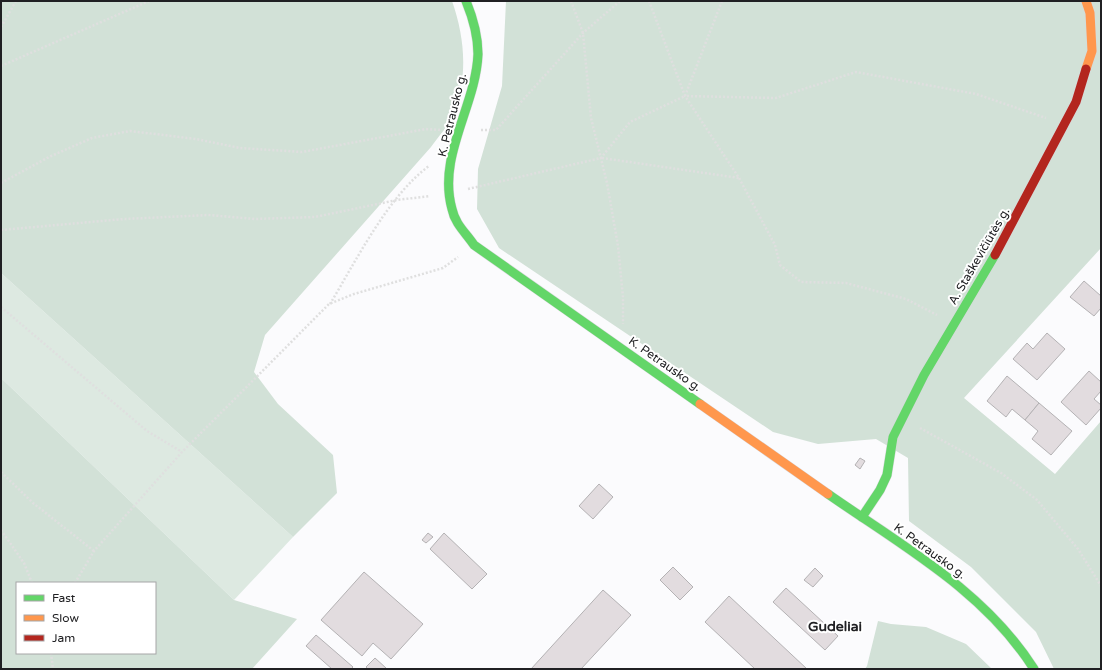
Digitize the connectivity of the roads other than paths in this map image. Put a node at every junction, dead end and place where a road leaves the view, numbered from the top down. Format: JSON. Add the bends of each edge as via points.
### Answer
{"nodes":[{"id":1,"x":466,"y":1,"type":"edge"},
{"id":2,"x":1086,"y":1,"type":"edge"},
{"id":3,"x":862,"y":517,"type":"junction"},
{"id":4,"x":1034,"y":669,"type":"edge"}],
"edges":[{"from":1,"to":3,"type":"street","name":"K. Petrausko g.","via":[[475,27],[477,57],[449,177],[452,210],[460,228],[474,244]]},
{"from":2,"to":3,"type":"street","name":"A. Staškevičiūtės g.","via":[[1090,13],[1092,51],[1076,102],[987,271],[924,375],[893,438],[887,475]]},
{"from":3,"to":4,"type":"street","name":"K. Petrausko g.","via":[[957,584],[1015,641]]}]}
